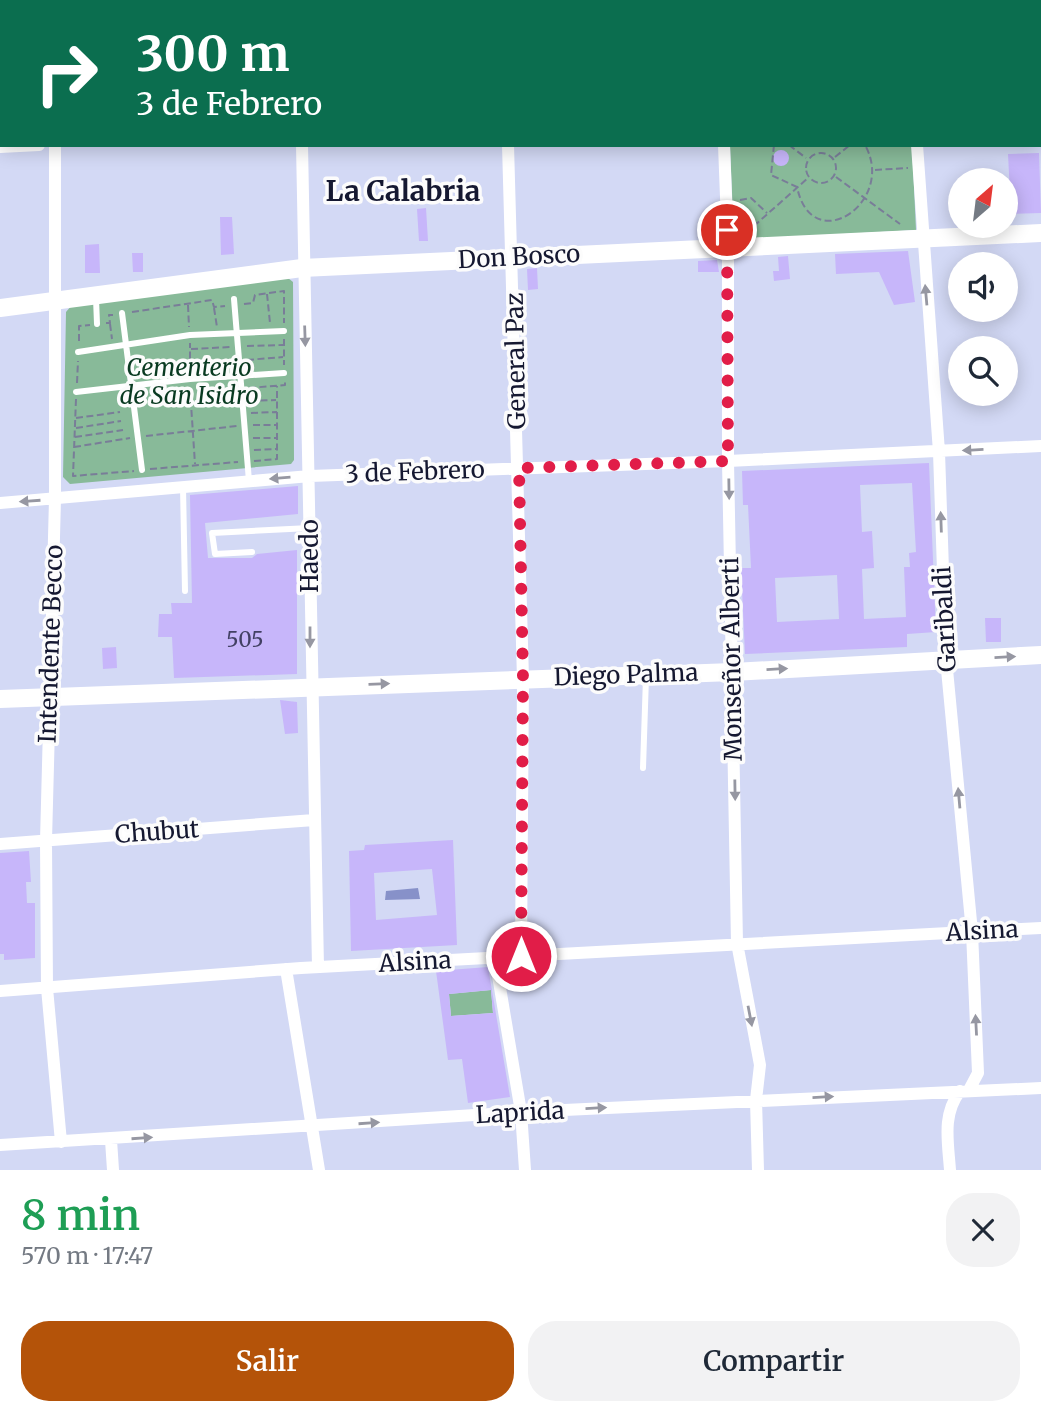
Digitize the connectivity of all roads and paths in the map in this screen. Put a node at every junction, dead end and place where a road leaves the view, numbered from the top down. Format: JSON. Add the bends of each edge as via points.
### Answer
{"nodes":[{"id":1,"x":55,"y":147,"type":"edge"},
{"id":2,"x":302,"y":147,"type":"edge"},
{"id":3,"x":508,"y":147,"type":"edge"},
{"id":4,"x":724,"y":147,"type":"edge"},
{"id":5,"x":774,"y":147,"type":"edge"},
{"id":6,"x":791,"y":147,"type":"edge"},
{"id":7,"x":797,"y":147,"type":"edge"},
{"id":8,"x":848,"y":147,"type":"edge"},
{"id":9,"x":866,"y":147,"type":"edge"},
{"id":10,"x":917,"y":147,"type":"edge"},
{"id":11,"x":796,"y":151,"type":"junction"},
{"id":12,"x":835,"y":158,"type":"junction"},
{"id":13,"x":807,"y":159,"type":"junction"},
{"id":14,"x":918,"y":167,"type":"junction"},
{"id":15,"x":874,"y":170,"type":"junction"},
{"id":16,"x":808,"y":177,"type":"junction"},
{"id":17,"x":836,"y":177,"type":"junction"},
{"id":18,"x":797,"y":187,"type":"junction"},
{"id":19,"x":864,"y":198,"type":"junction"},
{"id":20,"x":726,"y":201,"type":"junction"},
{"id":21,"x":767,"y":214,"type":"junction"},
{"id":22,"x":902,"y":226,"type":"dead end"},
{"id":23,"x":1041,"y":233,"type":"edge"},
{"id":24,"x":921,"y":240,"type":"junction"},
{"id":25,"x":728,"y":249,"type":"junction"},
{"id":26,"x":513,"y":257,"type":"junction"},
{"id":27,"x":302,"y":268,"type":"junction"},
{"id":28,"x":267,"y":293,"type":"dead end"},
{"id":29,"x":96,"y":295,"type":"junction"},
{"id":30,"x":234,"y":299,"type":"dead end"},
{"id":31,"x":54,"y":300,"type":"junction"},
{"id":32,"x":214,"y":307,"type":"dead end"},
{"id":33,"x":0,"y":308,"type":"edge"},
{"id":34,"x":122,"y":313,"type":"dead end"},
{"id":35,"x":110,"y":323,"type":"dead end"},
{"id":36,"x":97,"y":324,"type":"dead end"},
{"id":37,"x":237,"y":331,"type":"junction"},
{"id":38,"x":271,"y":331,"type":"junction"},
{"id":39,"x":284,"y":331,"type":"dead end"},
{"id":40,"x":219,"y":333,"type":"junction"},
{"id":41,"x":125,"y":344,"type":"junction"},
{"id":42,"x":113,"y":346,"type":"junction"},
{"id":43,"x":78,"y":352,"type":"dead end"},
{"id":44,"x":284,"y":357,"type":"dead end"},
{"id":45,"x":239,"y":360,"type":"junction"},
{"id":46,"x":284,"y":373,"type":"dead end"},
{"id":47,"x":240,"y":375,"type":"junction"},
{"id":48,"x":131,"y":386,"type":"junction"},
{"id":49,"x":285,"y":386,"type":"dead end"},
{"id":50,"x":241,"y":389,"type":"junction"},
{"id":51,"x":76,"y":392,"type":"dead end"},
{"id":52,"x":277,"y":400,"type":"dead end"},
{"id":53,"x":242,"y":402,"type":"junction"},
{"id":54,"x":120,"y":412,"type":"dead end"},
{"id":55,"x":277,"y":412,"type":"dead end"},
{"id":56,"x":243,"y":413,"type":"junction"},
{"id":57,"x":75,"y":418,"type":"dead end"},
{"id":58,"x":121,"y":421,"type":"dead end"},
{"id":59,"x":244,"y":425,"type":"junction"},
{"id":60,"x":277,"y":425,"type":"dead end"},
{"id":61,"x":75,"y":428,"type":"dead end"},
{"id":62,"x":123,"y":430,"type":"dead end"},
{"id":63,"x":74,"y":437,"type":"dead end"},
{"id":64,"x":138,"y":437,"type":"junction"},
{"id":65,"x":245,"y":438,"type":"junction"},
{"id":66,"x":277,"y":438,"type":"dead end"},
{"id":67,"x":1041,"y":446,"type":"edge"},
{"id":68,"x":74,"y":447,"type":"dead end"},
{"id":69,"x":277,"y":449,"type":"dead end"},
{"id":70,"x":246,"y":451,"type":"junction"},
{"id":71,"x":939,"y":452,"type":"junction"},
{"id":72,"x":728,"y":461,"type":"junction"},
{"id":73,"x":519,"y":468,"type":"junction"},
{"id":74,"x":142,"y":470,"type":"dead end"},
{"id":75,"x":310,"y":476,"type":"junction"},
{"id":76,"x":249,"y":481,"type":"junction"},
{"id":77,"x":183,"y":487,"type":"junction"},
{"id":78,"x":55,"y":499,"type":"junction"},
{"id":79,"x":0,"y":503,"type":"edge"},
{"id":80,"x":310,"y":528,"type":"junction"},
{"id":81,"x":252,"y":552,"type":"dead end"},
{"id":82,"x":185,"y":591,"type":"dead end"},
{"id":83,"x":1041,"y":655,"type":"edge"},
{"id":84,"x":946,"y":659,"type":"junction"},
{"id":85,"x":733,"y":672,"type":"junction"},
{"id":86,"x":646,"y":675,"type":"junction"},
{"id":87,"x":523,"y":679,"type":"junction"},
{"id":88,"x":310,"y":686,"type":"junction"},
{"id":89,"x":48,"y":696,"type":"junction"},
{"id":90,"x":0,"y":699,"type":"edge"},
{"id":91,"x":643,"y":768,"type":"dead end"},
{"id":92,"x":314,"y":820,"type":"junction"},
{"id":93,"x":46,"y":841,"type":"junction"},
{"id":94,"x":0,"y":844,"type":"edge"},
{"id":95,"x":1041,"y":928,"type":"edge"},
{"id":96,"x":972,"y":932,"type":"junction"},
{"id":97,"x":737,"y":943,"type":"junction"},
{"id":98,"x":521,"y":956,"type":"junction"},
{"id":99,"x":495,"y":958,"type":"junction"},
{"id":100,"x":318,"y":967,"type":"junction"},
{"id":101,"x":286,"y":969,"type":"junction"},
{"id":102,"x":47,"y":988,"type":"junction"},
{"id":103,"x":0,"y":991,"type":"edge"},
{"id":104,"x":1041,"y":1088,"type":"edge"},
{"id":105,"x":964,"y":1091,"type":"junction"},
{"id":106,"x":756,"y":1100,"type":"junction"},
{"id":107,"x":521,"y":1112,"type":"junction"},
{"id":108,"x":312,"y":1126,"type":"junction"},
{"id":109,"x":111,"y":1140,"type":"junction"},
{"id":110,"x":61,"y":1142,"type":"junction"},
{"id":111,"x":0,"y":1145,"type":"edge"},
{"id":112,"x":113,"y":1170,"type":"edge"},
{"id":113,"x":319,"y":1170,"type":"edge"},
{"id":114,"x":525,"y":1170,"type":"edge"},
{"id":115,"x":758,"y":1170,"type":"edge"},
{"id":116,"x":950,"y":1170,"type":"edge"}],
"edges":[{"from":1,"to":31,"type":"street","name":"Intendente Becco"},
{"from":2,"to":27,"type":"street","name":"Haedo"},
{"from":3,"to":26,"type":"street","name":"General Paz"},
{"from":4,"to":20,"type":"street","name":"Monseñor Alberti"},
{"from":5,"to":18,"type":"path","via":[[771,175]]},
{"from":6,"to":11,"type":"path"},
{"from":7,"to":11,"type":"path"},
{"from":8,"to":12,"type":"path"},
{"from":9,"to":15,"type":"path"},
{"from":10,"to":14,"type":"street","name":"Garibaldi"},
{"from":11,"to":13,"type":"path"},
{"from":12,"to":13,"type":"path"},
{"from":12,"to":17,"type":"path"},
{"from":13,"to":16,"type":"path"},
{"from":14,"to":15,"type":"path"},
{"from":14,"to":24,"type":"street","name":"Garibaldi"},
{"from":15,"to":19,"type":"path"},
{"from":16,"to":17,"type":"path","via":[[810,181]]},
{"from":16,"to":18,"type":"path"},
{"from":17,"to":19,"type":"path"},
{"from":18,"to":19,"type":"path","via":[[804,207],[822,221],[844,218]]},
{"from":18,"to":21,"type":"path"},
{"from":19,"to":22,"type":"path"},
{"from":20,"to":21,"type":"path","via":[[751,198]]},
{"from":20,"to":25,"type":"street","name":"Monseñor Alberti"},
{"from":21,"to":25,"type":"path"},
{"from":23,"to":24,"type":"street","name":"Don Bosco"},
{"from":24,"to":25,"type":"street","name":"Don Bosco"},
{"from":71,"to":24,"type":"street","name":"Garibaldi","one_way":true},
{"from":25,"to":26,"type":"street","name":"Don Bosco"},
{"from":25,"to":72,"type":"street","name":"Monseñor Alberti"},
{"from":26,"to":27,"type":"street","name":"Don Bosco"},
{"from":26,"to":73,"type":"street","name":"General Paz"},
{"from":27,"to":29,"type":"street","name":"Don Bosco"},
{"from":27,"to":75,"type":"street","name":"Haedo","one_way":true},
{"from":28,"to":38,"type":"path"},
{"from":29,"to":31,"type":"street","name":"Don Bosco"},
{"from":29,"to":36,"type":"lane"},
{"from":30,"to":37,"type":"lane"},
{"from":31,"to":33,"type":"street","name":"Don Bosco"},
{"from":31,"to":78,"type":"street","name":"Intendente Becco"},
{"from":32,"to":40,"type":"path"},
{"from":34,"to":41,"type":"lane"},
{"from":35,"to":42,"type":"path"},
{"from":37,"to":38,"type":"lane"},
{"from":37,"to":40,"type":"lane"},
{"from":37,"to":45,"type":"lane"},
{"from":38,"to":39,"type":"lane"},
{"from":40,"to":41,"type":"lane"},
{"from":41,"to":42,"type":"lane"},
{"from":41,"to":48,"type":"lane"},
{"from":42,"to":43,"type":"lane"},
{"from":44,"to":45,"type":"path"},
{"from":45,"to":47,"type":"lane"},
{"from":46,"to":47,"type":"lane"},
{"from":47,"to":48,"type":"lane"},
{"from":47,"to":50,"type":"lane"},
{"from":48,"to":51,"type":"lane"},
{"from":48,"to":64,"type":"lane"},
{"from":49,"to":50,"type":"path"},
{"from":50,"to":53,"type":"lane"},
{"from":52,"to":53,"type":"path"},
{"from":53,"to":56,"type":"lane"},
{"from":54,"to":57,"type":"path"},
{"from":55,"to":56,"type":"path"},
{"from":56,"to":59,"type":"lane"},
{"from":58,"to":61,"type":"path"},
{"from":59,"to":60,"type":"path"},
{"from":59,"to":64,"type":"path"},
{"from":59,"to":65,"type":"lane"},
{"from":62,"to":63,"type":"path"},
{"from":64,"to":68,"type":"path"},
{"from":64,"to":74,"type":"lane"},
{"from":65,"to":66,"type":"path"},
{"from":65,"to":70,"type":"lane"},
{"from":67,"to":71,"type":"street","name":"3 de Febrero","one_way":true},
{"from":69,"to":70,"type":"path"},
{"from":70,"to":76,"type":"lane"},
{"from":71,"to":72,"type":"street","name":"3 de Febrero"},
{"from":84,"to":71,"type":"street","name":"Garibaldi","one_way":true},
{"from":72,"to":73,"type":"street","name":"3 de Febrero"},
{"from":72,"to":85,"type":"street","name":"Monseñor Alberti","one_way":true},
{"from":73,"to":75,"type":"street","name":"3 de Febrero"},
{"from":73,"to":87,"type":"street","name":"General Paz"},
{"from":75,"to":76,"type":"street","name":"3 de Febrero","one_way":true},
{"from":75,"to":80,"type":"street","name":"Haedo"},
{"from":76,"to":77,"type":"street","name":"3 de Febrero"},
{"from":77,"to":78,"type":"street","name":"3 de Febrero"},
{"from":77,"to":82,"type":"lane"},
{"from":78,"to":79,"type":"street","name":"3 de Febrero","one_way":true},
{"from":78,"to":89,"type":"street","name":"Intendente Becco"},
{"from":80,"to":81,"type":"lane","via":[[212,533],[215,554]]},
{"from":80,"to":88,"type":"street","name":"Haedo","one_way":true},
{"from":84,"to":83,"type":"street","name":"Diego Palma","one_way":true},
{"from":85,"to":84,"type":"street","name":"Diego Palma","one_way":true},
{"from":96,"to":84,"type":"street","name":"Garibaldi","one_way":true},
{"from":85,"to":86,"type":"street","name":"Diego Palma"},
{"from":85,"to":97,"type":"street","name":"Monseñor Alberti","one_way":true},
{"from":86,"to":87,"type":"street","name":"Diego Palma"},
{"from":86,"to":91,"type":"lane"},
{"from":88,"to":87,"type":"street","name":"Diego Palma","one_way":true},
{"from":87,"to":98,"type":"street","name":"General Paz"},
{"from":88,"to":89,"type":"street","name":"Diego Palma"},
{"from":88,"to":92,"type":"street","name":"Haedo"},
{"from":89,"to":90,"type":"street","name":"Diego Palma"},
{"from":89,"to":93,"type":"street","name":"Intendente Becco"},
{"from":92,"to":93,"type":"street","name":"Chubut"},
{"from":92,"to":100,"type":"street","name":"Haedo"},
{"from":93,"to":94,"type":"street","name":"Chubut"},
{"from":93,"to":102,"type":"street","name":"Intendente Becco"},
{"from":95,"to":96,"type":"street","name":"Alsina"},
{"from":96,"to":97,"type":"street","name":"Alsina"},
{"from":105,"to":96,"type":"street","name":"Garibaldi","one_way":true,"via":[[978,1073]]},
{"from":97,"to":98,"type":"street","name":"Alsina"},
{"from":97,"to":106,"type":"street","name":"Monseñor Alberti","one_way":true,"via":[[760,1065]]},
{"from":98,"to":99,"type":"street","name":"Alsina"},
{"from":99,"to":100,"type":"street","name":"Alsina"},
{"from":99,"to":107,"type":"street"},
{"from":100,"to":101,"type":"street","name":"Alsina"},
{"from":101,"to":102,"type":"street","name":"Alsina"},
{"from":101,"to":108,"type":"street"},
{"from":102,"to":103,"type":"street","name":"Alsina"},
{"from":102,"to":110,"type":"street","name":"Intendente Becco"},
{"from":104,"to":105,"type":"street","name":"Laprida"},
{"from":106,"to":105,"type":"street","name":"Laprida","one_way":true},
{"from":105,"to":116,"type":"street","name":"Garibaldi","via":[[950,1104],[946,1117]]},
{"from":107,"to":106,"type":"street","name":"Laprida","one_way":true},
{"from":106,"to":115,"type":"street","name":"Monseñor Alberti"},
{"from":108,"to":107,"type":"street","name":"Laprida","one_way":true},
{"from":107,"to":114,"type":"street"},
{"from":109,"to":108,"type":"street","name":"Laprida","one_way":true},
{"from":108,"to":113,"type":"street"},
{"from":109,"to":110,"type":"street","name":"Laprida"},
{"from":109,"to":112,"type":"street"},
{"from":110,"to":111,"type":"street","name":"Laprida"}]}
